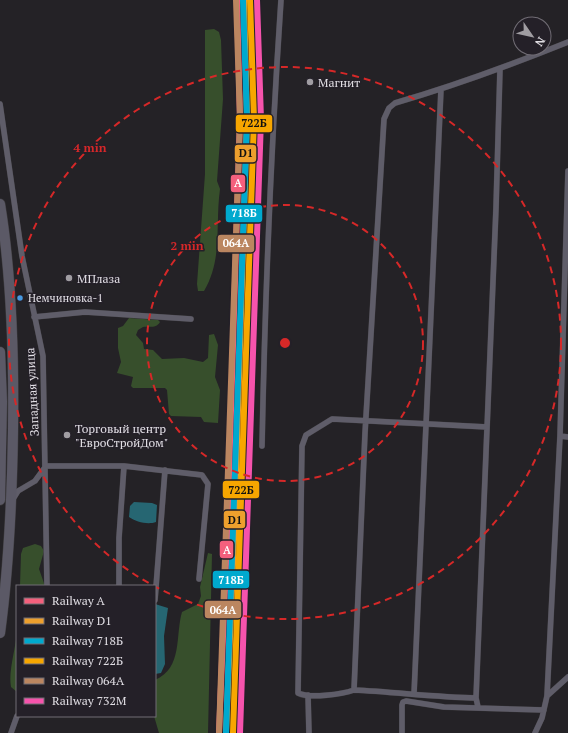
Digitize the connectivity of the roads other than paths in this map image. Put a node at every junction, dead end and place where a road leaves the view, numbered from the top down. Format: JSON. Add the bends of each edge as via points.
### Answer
{"nodes":[{"id":1,"x":281,"y":0,"type":"edge"},
{"id":2,"x":568,"y":42,"type":"edge"},
{"id":3,"x":500,"y":69,"type":"junction"},
{"id":4,"x":441,"y":89,"type":"junction"},
{"id":5,"x":0,"y":104,"type":"edge"},
{"id":6,"x":568,"y":171,"type":"edge"},
{"id":7,"x":0,"y":204,"type":"edge"},
{"id":8,"x":34,"y":317,"type":"junction"},
{"id":9,"x":191,"y":320,"type":"dead end"},
{"id":10,"x":0,"y":352,"type":"edge"},
{"id":11,"x":367,"y":420,"type":"junction"},
{"id":12,"x":425,"y":423,"type":"junction"},
{"id":13,"x":487,"y":427,"type":"junction"},
{"id":14,"x":560,"y":436,"type":"junction"},
{"id":15,"x":568,"y":437,"type":"edge"},
{"id":16,"x":262,"y":446,"type":"dead end"},
{"id":17,"x":46,"y":466,"type":"junction"},
{"id":18,"x":124,"y":466,"type":"junction"},
{"id":19,"x":165,"y":470,"type":"junction"},
{"id":20,"x":0,"y":500,"type":"edge"},
{"id":21,"x":12,"y":501,"type":"junction"},
{"id":22,"x":199,"y":579,"type":"dead end"},
{"id":23,"x":48,"y":585,"type":"edge"},
{"id":24,"x":119,"y":585,"type":"edge"},
{"id":25,"x":156,"y":587,"type":"edge"},
{"id":26,"x":0,"y":633,"type":"edge"},
{"id":27,"x":568,"y":677,"type":"edge"},
{"id":28,"x":354,"y":690,"type":"junction"},
{"id":29,"x":414,"y":694,"type":"junction"},
{"id":30,"x":308,"y":695,"type":"junction"},
{"id":31,"x":547,"y":696,"type":"junction"},
{"id":32,"x":476,"y":698,"type":"junction"},
{"id":33,"x":478,"y":707,"type":"junction"},
{"id":34,"x":544,"y":710,"type":"junction"},
{"id":35,"x":17,"y":717,"type":"edge"},
{"id":36,"x":11,"y":733,"type":"edge"},
{"id":37,"x":309,"y":733,"type":"edge"},
{"id":38,"x":402,"y":733,"type":"edge"},
{"id":39,"x":536,"y":733,"type":"edge"}],
"edges":[{"from":1,"to":16,"type":"street","via":[[272,141]]},
{"from":2,"to":3,"type":"street"},
{"from":3,"to":4,"type":"street"},
{"from":3,"to":13,"type":"street"},
{"from":4,"to":11,"type":"street","via":[[395,103],[389,108],[384,119]]},
{"from":4,"to":12,"type":"street"},
{"from":5,"to":8,"type":"street","name":"Западная улица","via":[[22,256]]},
{"from":6,"to":14,"type":"street"},
{"from":7,"to":21,"type":"highway","via":[[13,353]]},
{"from":8,"to":9,"type":"street","via":[[85,312]]},
{"from":8,"to":17,"type":"street","name":"Западная улица","via":[[43,356]]},
{"from":10,"to":20,"type":"highway"},
{"from":11,"to":12,"type":"street"},
{"from":11,"to":28,"type":"street"},
{"from":11,"to":30,"type":"street","via":[[332,419],[306,435],[302,446],[297,690],[302,695]]},
{"from":12,"to":13,"type":"street"},
{"from":12,"to":29,"type":"street"},
{"from":13,"to":32,"type":"street"},
{"from":14,"to":15,"type":"street"},
{"from":14,"to":31,"type":"street"},
{"from":17,"to":18,"type":"street"},
{"from":17,"to":21,"type":"street","via":[[30,485],[18,491]]},
{"from":17,"to":23,"type":"street","name":"Западная улица"},
{"from":18,"to":19,"type":"street"},
{"from":18,"to":24,"type":"street"},
{"from":19,"to":22,"type":"street","via":[[198,473],[205,477],[208,484]]},
{"from":19,"to":25,"type":"street"},
{"from":21,"to":26,"type":"highway"},
{"from":27,"to":31,"type":"street"},
{"from":28,"to":29,"type":"street"},
{"from":28,"to":30,"type":"street","via":[[346,693]]},
{"from":29,"to":32,"type":"street"},
{"from":30,"to":37,"type":"street"},
{"from":31,"to":34,"type":"street"},
{"from":32,"to":33,"type":"street"},
{"from":33,"to":34,"type":"street"},
{"from":33,"to":38,"type":"street","via":[[444,707],[403,702]]},
{"from":34,"to":39,"type":"street"},
{"from":35,"to":36,"type":"street"}]}
